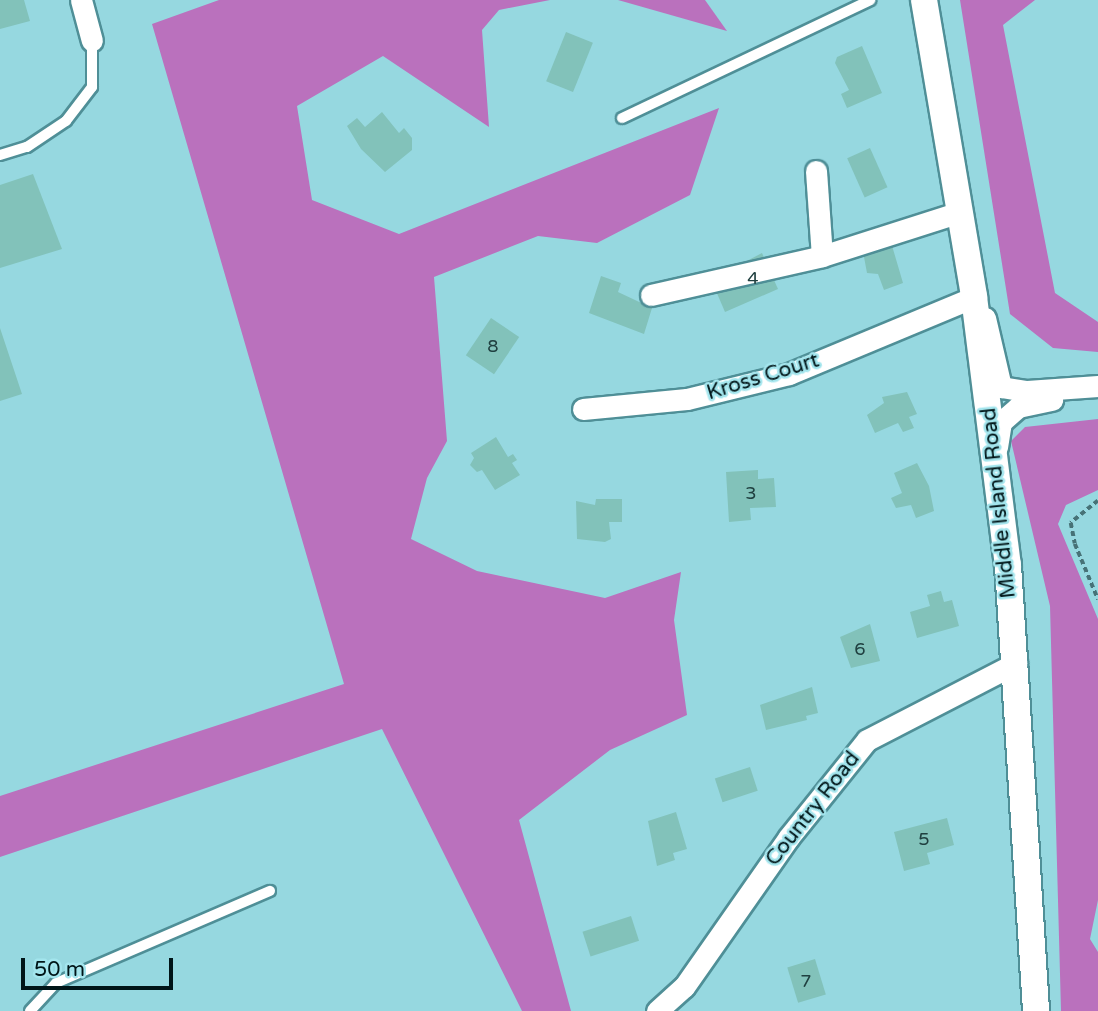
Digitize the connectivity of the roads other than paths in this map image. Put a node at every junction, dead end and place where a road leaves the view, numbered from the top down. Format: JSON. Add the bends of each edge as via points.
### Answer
{"nodes":[{"id":1,"x":80,"y":0,"type":"edge"},
{"id":2,"x":870,"y":0,"type":"edge"},
{"id":3,"x":924,"y":0,"type":"edge"},
{"id":4,"x":92,"y":41,"type":"joint"},
{"id":5,"x":622,"y":118,"type":"dead end"},
{"id":6,"x":0,"y":155,"type":"edge"},
{"id":7,"x":816,"y":171,"type":"dead end"},
{"id":8,"x":960,"y":212,"type":"junction"},
{"id":9,"x":822,"y":256,"type":"junction"},
{"id":10,"x":973,"y":294,"type":"junction"},
{"id":11,"x":651,"y":295,"type":"dead end"},
{"id":12,"x":1098,"y":386,"type":"edge"},
{"id":13,"x":1098,"y":397,"type":"edge"},
{"id":14,"x":583,"y":409,"type":"dead end"},
{"id":15,"x":995,"y":459,"type":"junction"},
{"id":16,"x":1016,"y":663,"type":"junction"},
{"id":17,"x":270,"y":891,"type":"dead end"},
{"id":18,"x":30,"y":1011,"type":"edge"},
{"id":19,"x":657,"y":1011,"type":"edge"},
{"id":20,"x":1036,"y":1011,"type":"edge"}],
"edges":[{"from":1,"to":4,"type":"street"},
{"from":2,"to":5,"type":"lane"},
{"from":3,"to":8,"type":"street","name":"Middle Island Road"},
{"from":4,"to":6,"type":"lane","via":[[92,87],[66,121],[27,147]]},
{"from":7,"to":9,"type":"street"},
{"from":8,"to":9,"type":"street"},
{"from":8,"to":10,"type":"street","name":"Middle Island Road"},
{"from":9,"to":11,"type":"street"},
{"from":10,"to":12,"type":"street","via":[[991,331],[1000,387],[1027,391]]},
{"from":10,"to":14,"type":"street","name":"Kross Court","via":[[789,374],[662,403]]},
{"from":10,"to":15,"type":"street","name":"Middle Island Road"},
{"from":13,"to":15,"type":"street","via":[[1063,397],[1018,407],[1001,422]]},
{"from":15,"to":16,"type":"street","name":"Middle Island Road"},
{"from":16,"to":19,"type":"street","name":"Country Road","via":[[867,740],[789,837],[684,987]]},
{"from":16,"to":20,"type":"street","name":"Middle Island Road"},
{"from":17,"to":18,"type":"lane","via":[[56,983]]}]}
